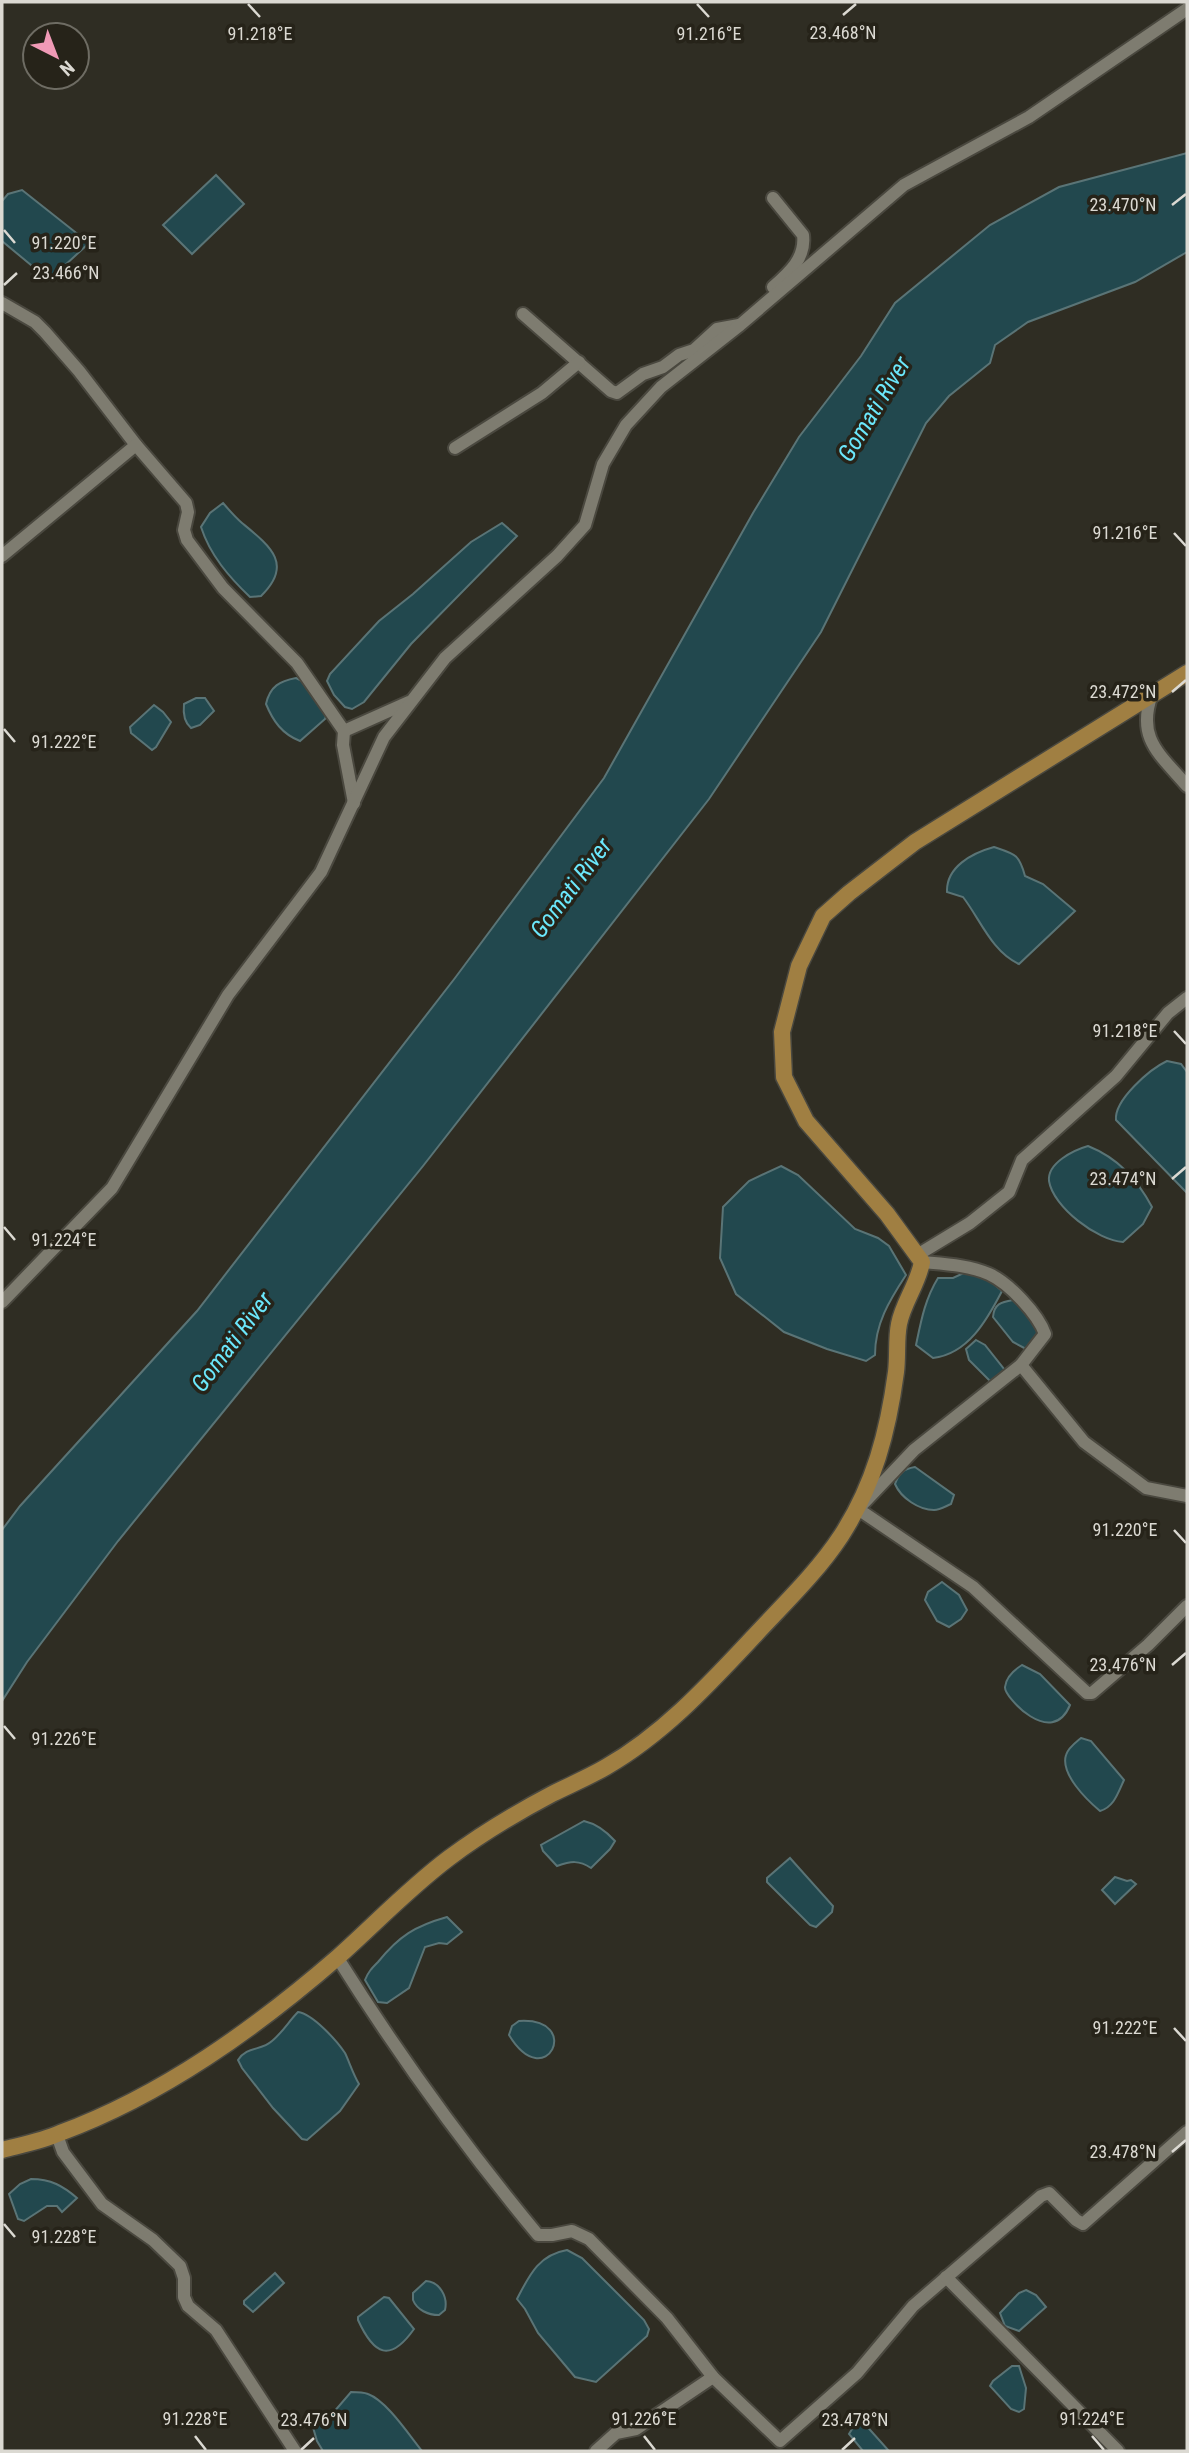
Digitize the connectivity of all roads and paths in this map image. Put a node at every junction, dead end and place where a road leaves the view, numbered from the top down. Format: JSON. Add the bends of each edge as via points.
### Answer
{"nodes":[{"id":1,"x":1187,"y":9,"type":"edge"},
{"id":2,"x":773,"y":198,"type":"dead end"},
{"id":3,"x":2,"y":303,"type":"edge"},
{"id":4,"x":523,"y":314,"type":"dead end"},
{"id":5,"x":740,"y":325,"type":"junction"},
{"id":6,"x":723,"y":327,"type":"junction"},
{"id":7,"x":579,"y":362,"type":"junction"},
{"id":8,"x":136,"y":445,"type":"junction"},
{"id":9,"x":455,"y":448,"type":"dead end"},
{"id":10,"x":2,"y":556,"type":"edge"},
{"id":11,"x":1187,"y":673,"type":"edge"},
{"id":12,"x":1152,"y":694,"type":"junction"},
{"id":13,"x":412,"y":701,"type":"junction"},
{"id":14,"x":344,"y":732,"type":"junction"},
{"id":15,"x":1187,"y":786,"type":"edge"},
{"id":16,"x":354,"y":803,"type":"junction"},
{"id":17,"x":1187,"y":998,"type":"edge"},
{"id":18,"x":921,"y":1258,"type":"junction"},
{"id":19,"x":2,"y":1303,"type":"edge"},
{"id":20,"x":1021,"y":1365,"type":"junction"},
{"id":21,"x":1187,"y":1496,"type":"edge"},
{"id":22,"x":858,"y":1509,"type":"junction"},
{"id":23,"x":1187,"y":1606,"type":"edge"},
{"id":24,"x":337,"y":1957,"type":"junction"},
{"id":25,"x":1187,"y":2133,"type":"edge"},
{"id":26,"x":57,"y":2135,"type":"junction"},
{"id":27,"x":2,"y":2150,"type":"edge"},
{"id":28,"x":946,"y":2277,"type":"junction"},
{"id":29,"x":713,"y":2378,"type":"junction"},
{"id":30,"x":784,"y":2446,"type":"edge"},
{"id":31,"x":295,"y":2451,"type":"edge"},
{"id":32,"x":596,"y":2451,"type":"edge"},
{"id":33,"x":1118,"y":2451,"type":"edge"}],
"edges":[{"from":1,"to":5,"type":"street","via":[[1030,117],[904,185]]},
{"from":2,"to":6,"type":"street","via":[[803,235],[803,252],[783,278]]},
{"from":3,"to":8,"type":"street","via":[[45,332]]},
{"from":4,"to":7,"type":"street"},
{"from":5,"to":6,"type":"street"},
{"from":5,"to":13,"type":"street","via":[[661,387],[626,425],[603,464],[585,525],[445,658]]},
{"from":6,"to":7,"type":"street","via":[[694,350],[643,374],[617,393]]},
{"from":7,"to":9,"type":"street","via":[[542,393]]},
{"from":8,"to":10,"type":"street"},
{"from":8,"to":14,"type":"street","via":[[186,503],[187,540],[223,588],[297,663]]},
{"from":11,"to":12,"type":"main road"},
{"from":12,"to":15,"type":"street","via":[[1145,720],[1147,734]]},
{"from":12,"to":18,"type":"main road","via":[[915,842],[823,916],[799,966],[782,1032],[785,1077],[806,1121]]},
{"from":13,"to":14,"type":"street"},
{"from":13,"to":16,"type":"street","via":[[384,737]]},
{"from":14,"to":16,"type":"street"},
{"from":16,"to":19,"type":"street","via":[[321,872],[228,995],[112,1188]]},
{"from":17,"to":18,"type":"street","via":[[1168,1013],[1116,1076],[1022,1160],[1009,1192]]},
{"from":18,"to":20,"type":"street","via":[[989,1274],[1036,1315],[1045,1334]]},
{"from":18,"to":22,"type":"main road","via":[[920,1274],[899,1324],[892,1401],[875,1470]]},
{"from":20,"to":21,"type":"street","via":[[1083,1442],[1146,1488]]},
{"from":20,"to":22,"type":"street","via":[[915,1450]]},
{"from":22,"to":23,"type":"street","via":[[973,1587],[1087,1693]]},
{"from":22,"to":24,"type":"main road","via":[[793,1595],[658,1731],[449,1858]]},
{"from":24,"to":26,"type":"main road","via":[[245,2032],[182,2073]]},
{"from":24,"to":29,"type":"street","via":[[381,2028],[538,2235],[572,2231],[589,2239],[667,2318]]},
{"from":25,"to":28,"type":"street","via":[[1083,2224],[1049,2193],[1041,2196]]},
{"from":26,"to":27,"type":"main road"},
{"from":26,"to":31,"type":"street","via":[[63,2152],[102,2204],[153,2240],[180,2266],[188,2305],[216,2330]]},
{"from":28,"to":30,"type":"street","via":[[913,2306],[857,2373]]},
{"from":28,"to":33,"type":"street"},
{"from":29,"to":30,"type":"street"},
{"from":29,"to":32,"type":"street","via":[[636,2429],[616,2433]]}]}
